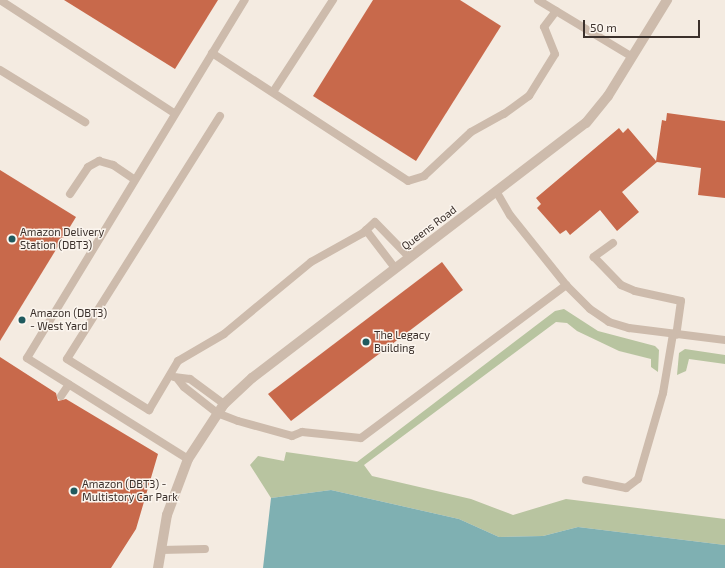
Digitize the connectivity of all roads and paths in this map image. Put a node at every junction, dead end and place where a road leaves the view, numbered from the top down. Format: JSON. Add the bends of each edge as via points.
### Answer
{"nodes":[{"id":1,"x":0,"y":0,"type":"edge"},
{"id":2,"x":245,"y":0,"type":"edge"},
{"id":3,"x":333,"y":0,"type":"edge"},
{"id":4,"x":538,"y":0,"type":"edge"},
{"id":5,"x":668,"y":0,"type":"edge"},
{"id":6,"x":556,"y":11,"type":"junction"},
{"id":7,"x":212,"y":53,"type":"junction"},
{"id":8,"x":631,"y":56,"type":"junction"},
{"id":9,"x":0,"y":70,"type":"edge"},
{"id":10,"x":272,"y":92,"type":"junction"},
{"id":11,"x":174,"y":113,"type":"junction"},
{"id":12,"x":220,"y":116,"type":"dead end"},
{"id":13,"x":85,"y":122,"type":"dead end"},
{"id":14,"x":134,"y":179,"type":"junction"},
{"id":15,"x":496,"y":191,"type":"junction"},
{"id":16,"x":70,"y":194,"type":"dead end"},
{"id":17,"x":366,"y":230,"type":"junction"},
{"id":18,"x":613,"y":244,"type":"dead end"},
{"id":19,"x":410,"y":258,"type":"junction"},
{"id":20,"x":395,"y":268,"type":"junction"},
{"id":21,"x":566,"y":285,"type":"junction"},
{"id":22,"x":674,"y":334,"type":"junction"},
{"id":23,"x":725,"y":340,"type":"edge"},
{"id":24,"x":173,"y":377,"type":"junction"},
{"id":25,"x":69,"y":384,"type":"junction"},
{"id":26,"x":61,"y":396,"type":"dead end"},
{"id":27,"x":224,"y":404,"type":"junction"},
{"id":28,"x":217,"y":413,"type":"junction"},
{"id":29,"x":188,"y":459,"type":"junction"},
{"id":30,"x":586,"y":480,"type":"dead end"},
{"id":31,"x":205,"y":548,"type":"dead end"},
{"id":32,"x":160,"y":550,"type":"junction"},
{"id":33,"x":158,"y":568,"type":"edge"}],
"edges":[{"from":1,"to":11,"type":"lane"},
{"from":2,"to":7,"type":"lane"},
{"from":3,"to":10,"type":"lane"},
{"from":4,"to":6,"type":"lane"},
{"from":5,"to":8,"type":"street","name":"Queens Road"},
{"from":6,"to":8,"type":"lane"},
{"from":6,"to":10,"type":"lane","via":[[544,27],[555,54],[529,96],[472,132],[424,176],[408,180]]},
{"from":7,"to":10,"type":"lane"},
{"from":7,"to":11,"type":"lane"},
{"from":8,"to":15,"type":"street","name":"Queens Road","via":[[600,108],[586,123]]},
{"from":9,"to":13,"type":"lane"},
{"from":11,"to":14,"type":"lane"},
{"from":12,"to":24,"type":"lane","via":[[67,359],[149,410]]},
{"from":14,"to":16,"type":"lane","via":[[113,165],[99,161],[88,167]]},
{"from":14,"to":25,"type":"lane","via":[[27,358]]},
{"from":15,"to":19,"type":"street","name":"Queens Road"},
{"from":15,"to":21,"type":"lane","via":[[510,215]]},
{"from":17,"to":19,"type":"lane","via":[[375,222]]},
{"from":17,"to":20,"type":"lane"},
{"from":17,"to":24,"type":"lane","via":[[311,262],[224,334],[178,361]]},
{"from":18,"to":22,"type":"lane","via":[[594,257],[621,285],[635,291],[681,301]]},
{"from":19,"to":20,"type":"street","name":"Queens Road"},
{"from":20,"to":27,"type":"street","name":"Queens Road","via":[[252,378]]},
{"from":21,"to":22,"type":"lane","via":[[590,310],[609,322],[629,328]]},
{"from":21,"to":28,"type":"lane","via":[[360,438],[302,432],[292,436]]},
{"from":22,"to":23,"type":"lane"},
{"from":22,"to":30,"type":"lane","via":[[663,393],[638,479],[626,488]]},
{"from":24,"to":27,"type":"lane","via":[[190,379]]},
{"from":24,"to":28,"type":"lane"},
{"from":25,"to":26,"type":"lane"},
{"from":25,"to":29,"type":"lane"},
{"from":27,"to":28,"type":"street","name":"Queens Road"},
{"from":28,"to":29,"type":"street","name":"Queens Road"},
{"from":29,"to":32,"type":"street","name":"Queens Road","via":[[166,515]]},
{"from":31,"to":32,"type":"lane"},
{"from":32,"to":33,"type":"street","name":"Queens Road"}]}
